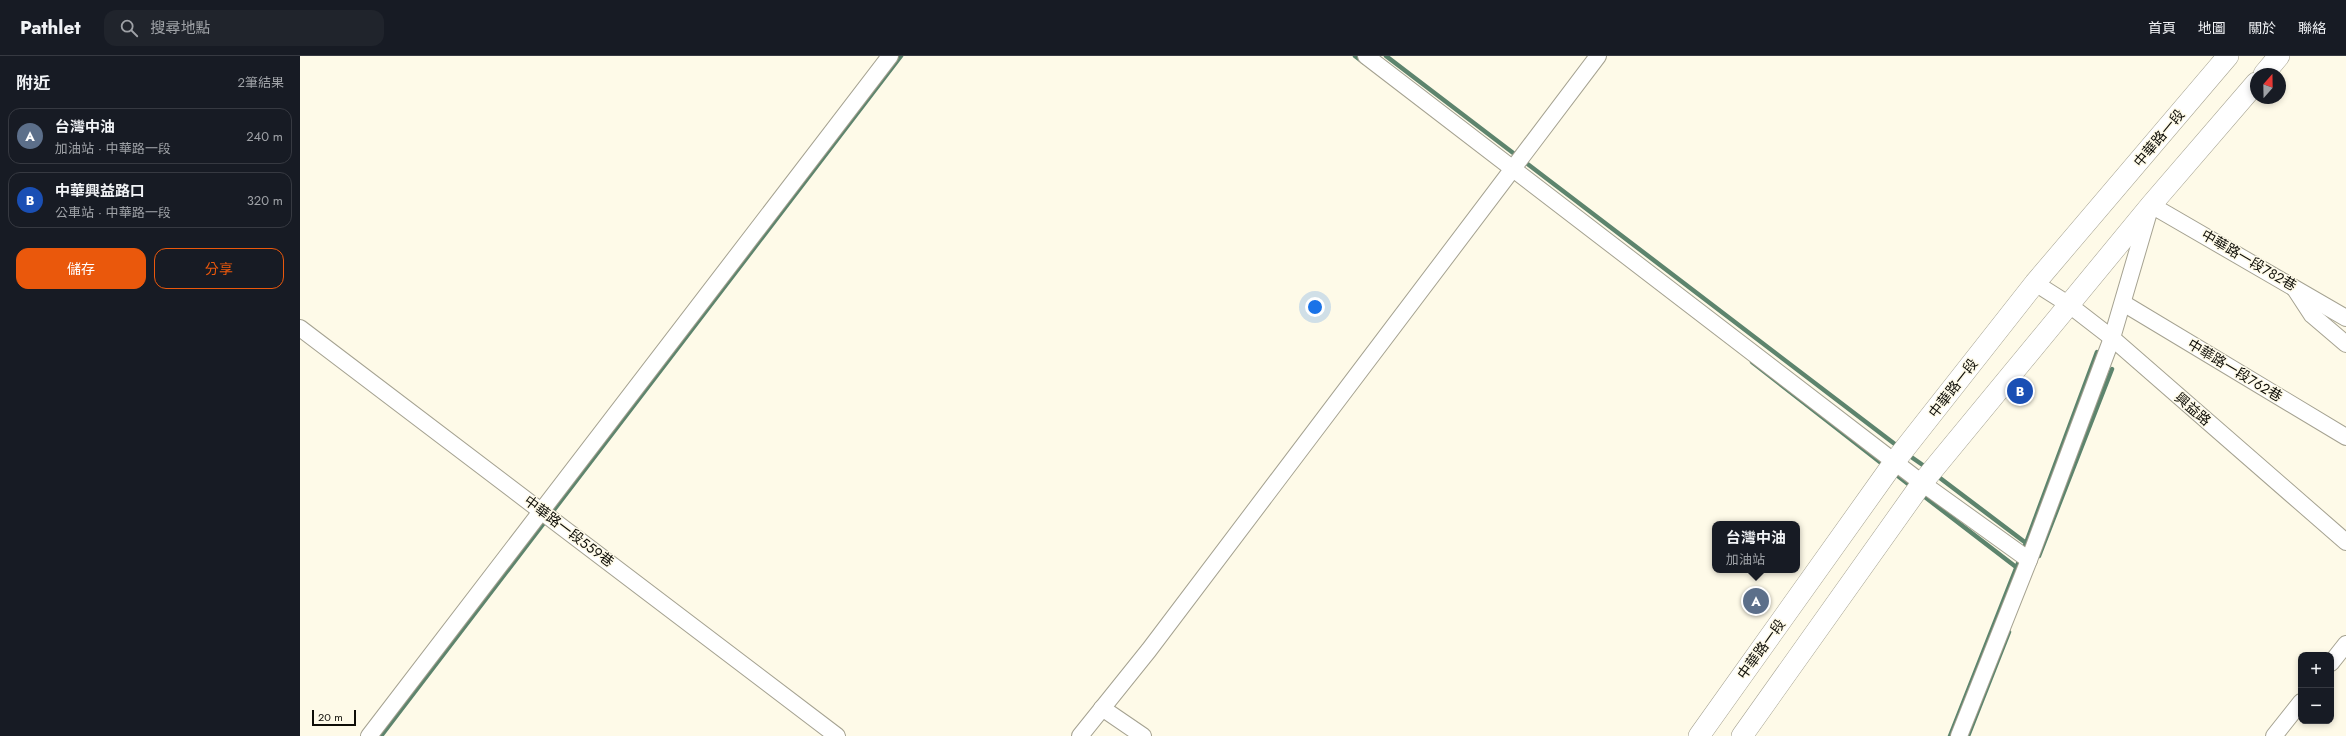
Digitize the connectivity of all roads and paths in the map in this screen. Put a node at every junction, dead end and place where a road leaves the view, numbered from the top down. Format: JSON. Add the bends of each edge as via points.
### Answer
{"nodes":[{"id":1,"x":890,"y":56,"type":"edge"},
{"id":2,"x":1366,"y":56,"type":"edge"},
{"id":3,"x":1598,"y":56,"type":"edge"},
{"id":4,"x":2219,"y":56,"type":"edge"},
{"id":5,"x":2228,"y":56,"type":"edge"},
{"id":6,"x":2279,"y":56,"type":"edge"},
{"id":7,"x":2269,"y":68,"type":"edge"},
{"id":8,"x":2209,"y":78,"type":"junction"},
{"id":9,"x":2250,"y":90,"type":"edge"},
{"id":10,"x":1512,"y":170,"type":"junction"},
{"id":11,"x":2151,"y":205,"type":"junction"},
{"id":12,"x":2035,"y":283,"type":"junction"},
{"id":13,"x":2292,"y":284,"type":"junction"},
{"id":14,"x":2123,"y":303,"type":"junction"},
{"id":15,"x":2068,"y":304,"type":"junction"},
{"id":16,"x":2346,"y":318,"type":"edge"},
{"id":17,"x":300,"y":328,"type":"edge"},
{"id":18,"x":2112,"y":338,"type":"junction"},
{"id":19,"x":2346,"y":344,"type":"edge"},
{"id":20,"x":2346,"y":437,"type":"edge"},
{"id":21,"x":1895,"y":462,"type":"junction"},
{"id":22,"x":1922,"y":483,"type":"junction"},
{"id":23,"x":542,"y":511,"type":"junction"},
{"id":24,"x":2346,"y":542,"type":"edge"},
{"id":25,"x":2029,"y":560,"type":"junction"},
{"id":26,"x":2346,"y":644,"type":"edge"},
{"id":27,"x":2337,"y":662,"type":"edge"},
{"id":28,"x":2298,"y":706,"type":"edge"},
{"id":29,"x":1102,"y":708,"type":"junction"},
{"id":30,"x":369,"y":736,"type":"edge"},
{"id":31,"x":837,"y":736,"type":"edge"},
{"id":32,"x":1080,"y":736,"type":"edge"},
{"id":33,"x":1143,"y":736,"type":"edge"},
{"id":34,"x":1699,"y":736,"type":"edge"},
{"id":35,"x":1742,"y":736,"type":"edge"},
{"id":36,"x":1959,"y":736,"type":"edge"},
{"id":37,"x":2274,"y":736,"type":"edge"}],
"edges":[{"from":1,"to":23,"type":"street"},
{"from":2,"to":10,"type":"street"},
{"from":3,"to":10,"type":"street"},
{"from":4,"to":8,"type":"street"},
{"from":5,"to":8,"type":"main road","name":"中華路一段"},
{"from":6,"to":7,"type":"main road"},
{"from":8,"to":12,"type":"main road","name":"中華路一段"},
{"from":9,"to":11,"type":"main road"},
{"from":10,"to":21,"type":"street"},
{"from":10,"to":29,"type":"street","via":[[1149,650]]},
{"from":11,"to":13,"type":"street","name":"中華路一段782巷"},
{"from":11,"to":14,"type":"street"},
{"from":11,"to":15,"type":"main road"},
{"from":12,"to":15,"type":"street","name":"興益路"},
{"from":12,"to":21,"type":"main road","name":"中華路一段"},
{"from":13,"to":16,"type":"street","name":"中華路一段782巷"},
{"from":13,"to":19,"type":"street","via":[[2312,315]]},
{"from":14,"to":18,"type":"street"},
{"from":14,"to":20,"type":"street","name":"中華路一段762巷"},
{"from":15,"to":18,"type":"street","name":"興益路"},
{"from":15,"to":22,"type":"main road"},
{"from":17,"to":23,"type":"street","name":"中華路一段559巷"},
{"from":18,"to":24,"type":"street","name":"興益路"},
{"from":18,"to":25,"type":"street"},
{"from":21,"to":22,"type":"street"},
{"from":21,"to":34,"type":"main road","name":"中華路一段"},
{"from":22,"to":25,"type":"street"},
{"from":22,"to":35,"type":"main road"},
{"from":23,"to":30,"type":"street"},
{"from":23,"to":31,"type":"street","name":"中華路一段559巷"},
{"from":25,"to":36,"type":"street"},
{"from":26,"to":27,"type":"street"},
{"from":28,"to":37,"type":"street"},
{"from":29,"to":32,"type":"street"},
{"from":29,"to":33,"type":"street"}]}
